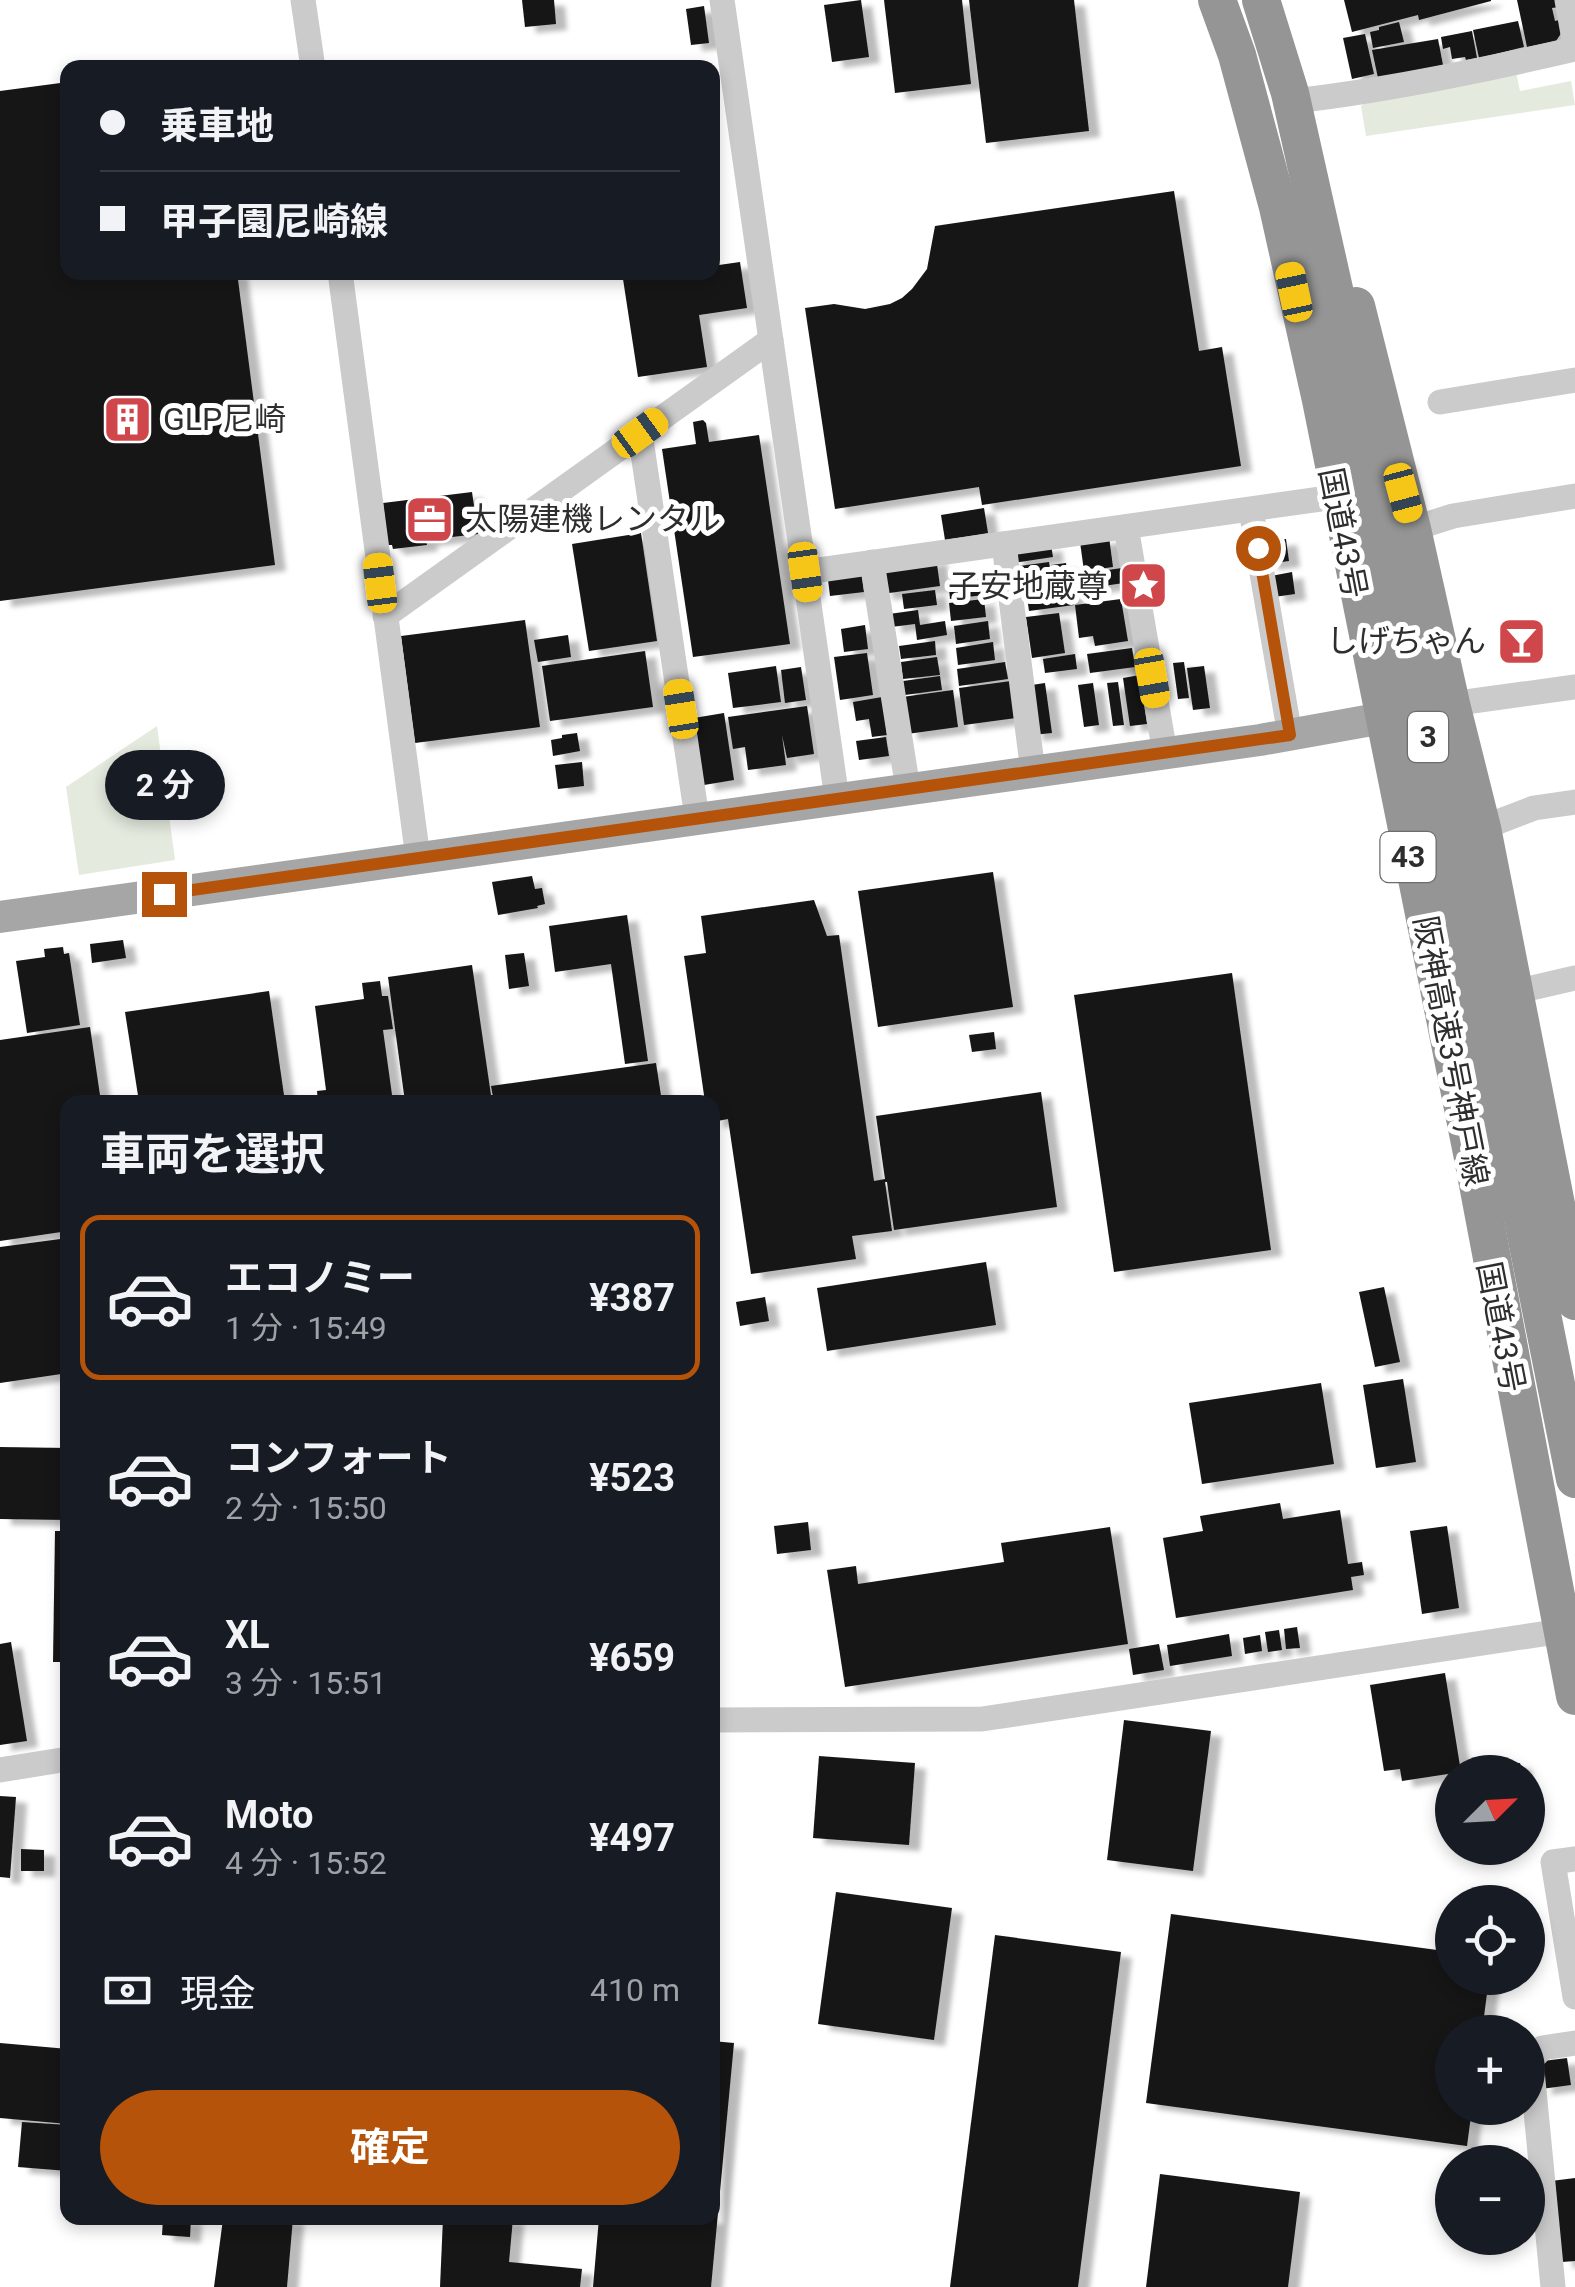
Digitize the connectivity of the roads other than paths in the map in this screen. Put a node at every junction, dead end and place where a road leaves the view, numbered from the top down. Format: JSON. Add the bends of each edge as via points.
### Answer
{"nodes":[{"id":1,"x":304,"y":0,"type":"edge"},
{"id":2,"x":722,"y":0,"type":"edge"},
{"id":3,"x":1215,"y":0,"type":"edge"},
{"id":4,"x":1262,"y":0,"type":"edge"},
{"id":5,"x":1272,"y":0,"type":"edge"},
{"id":6,"x":1567,"y":0,"type":"edge"},
{"id":7,"x":1575,"y":47,"type":"edge"},
{"id":8,"x":311,"y":60,"type":"edge"},
{"id":9,"x":1303,"y":100,"type":"junction"},
{"id":10,"x":341,"y":280,"type":"edge"},
{"id":11,"x":770,"y":340,"type":"junction"},
{"id":12,"x":1575,"y":380,"type":"edge"},
{"id":13,"x":1440,"y":402,"type":"dead end"},
{"id":14,"x":640,"y":433,"type":"junction"},
{"id":15,"x":1575,"y":496,"type":"edge"},
{"id":16,"x":1336,"y":498,"type":"junction"},
{"id":17,"x":1251,"y":510,"type":"junction"},
{"id":18,"x":1126,"y":527,"type":"junction"},
{"id":19,"x":1412,"y":529,"type":"junction"},
{"id":20,"x":1004,"y":544,"type":"junction"},
{"id":21,"x":872,"y":562,"type":"junction"},
{"id":22,"x":805,"y":572,"type":"junction"},
{"id":23,"x":385,"y":616,"type":"junction"},
{"id":24,"x":1575,"y":688,"type":"edge"},
{"id":25,"x":1451,"y":704,"type":"junction"},
{"id":26,"x":1380,"y":720,"type":"junction"},
{"id":27,"x":1290,"y":735,"type":"junction"},
{"id":28,"x":1165,"y":753,"type":"junction"},
{"id":29,"x":1033,"y":772,"type":"junction"},
{"id":30,"x":908,"y":789,"type":"junction"},
{"id":31,"x":837,"y":799,"type":"junction"},
{"id":32,"x":1575,"y":802,"type":"edge"},
{"id":33,"x":697,"y":818,"type":"junction"},
{"id":34,"x":1482,"y":828,"type":"junction"},
{"id":35,"x":418,"y":858,"type":"junction"},
{"id":36,"x":0,"y":917,"type":"edge"},
{"id":37,"x":1575,"y":978,"type":"edge"},
{"id":38,"x":1514,"y":992,"type":"junction"},
{"id":39,"x":1567,"y":1222,"type":"edge"},
{"id":40,"x":1575,"y":1301,"type":"edge"},
{"id":41,"x":1575,"y":1479,"type":"edge"},
{"id":42,"x":1568,"y":1630,"type":"edge"},
{"id":43,"x":1575,"y":1696,"type":"edge"},
{"id":44,"x":720,"y":1720,"type":"edge"},
{"id":45,"x":1575,"y":1720,"type":"edge"},
{"id":46,"x":60,"y":1761,"type":"edge"},
{"id":47,"x":0,"y":1770,"type":"edge"},
{"id":48,"x":1575,"y":1859,"type":"edge"},
{"id":49,"x":1575,"y":1997,"type":"edge"},
{"id":50,"x":1575,"y":2043,"type":"edge"},
{"id":51,"x":1553,"y":2287,"type":"edge"}],
"edges":[{"from":1,"to":8,"type":"street"},
{"from":2,"to":11,"type":"street"},
{"from":3,"to":16,"type":"highway","name":"国道43号","number":"43","via":[[1277,216]]},
{"from":3,"to":43,"type":"highway","name":"阪神高速3号神戸線","number":"3","bridge":true,"via":[[1237,55],[1278,207],[1321,400]]},
{"from":4,"to":41,"type":"highway","name":"阪神高速3号神戸線","number":"3","bridge":true,"via":[[1298,126],[1356,387]]},
{"from":5,"to":9,"type":"highway","name":"国道43号","number":"43"},
{"from":6,"to":7,"type":"street"},
{"from":7,"to":9,"type":"street"},
{"from":9,"to":19,"type":"highway","name":"国道43号","number":"43"},
{"from":10,"to":23,"type":"street"},
{"from":11,"to":14,"type":"street"},
{"from":11,"to":22,"type":"street"},
{"from":12,"to":13,"type":"street"},
{"from":14,"to":23,"type":"street"},
{"from":14,"to":33,"type":"street"},
{"from":15,"to":19,"type":"street"},
{"from":16,"to":17,"type":"street"},
{"from":16,"to":26,"type":"highway","name":"国道43号","number":"43"},
{"from":17,"to":18,"type":"street"},
{"from":17,"to":27,"type":"street"},
{"from":18,"to":20,"type":"street"},
{"from":18,"to":28,"type":"street"},
{"from":19,"to":25,"type":"highway","name":"国道43号","number":"43"},
{"from":20,"to":21,"type":"street"},
{"from":20,"to":29,"type":"street"},
{"from":21,"to":22,"type":"street"},
{"from":21,"to":30,"type":"street"},
{"from":22,"to":31,"type":"street"},
{"from":23,"to":35,"type":"street"},
{"from":24,"to":25,"type":"street"},
{"from":25,"to":26,"type":"main road"},
{"from":25,"to":34,"type":"highway","name":"国道43号","number":"43"},
{"from":26,"to":27,"type":"main road"},
{"from":26,"to":42,"type":"highway","name":"国道43号","number":"43"},
{"from":27,"to":28,"type":"main road"},
{"from":28,"to":29,"type":"main road"},
{"from":29,"to":30,"type":"main road"},
{"from":30,"to":31,"type":"main road"},
{"from":31,"to":33,"type":"main road"},
{"from":32,"to":34,"type":"street","via":[[1534,808]]},
{"from":33,"to":35,"type":"main road"},
{"from":34,"to":38,"type":"highway","name":"国道43号","number":"43"},
{"from":35,"to":36,"type":"main road"},
{"from":37,"to":38,"type":"street"},
{"from":38,"to":39,"type":"highway","name":"国道43号","number":"43"},
{"from":39,"to":40,"type":"highway","name":"国道43号","number":"43"},
{"from":42,"to":44,"type":"street","via":[[982,1718]]},
{"from":42,"to":45,"type":"highway","name":"国道43号","number":"43"},
{"from":46,"to":47,"type":"street"},
{"from":48,"to":49,"type":"street","via":[[1553,1862]]},
{"from":50,"to":51,"type":"street","via":[[1542,2048],[1531,2060]]}]}
